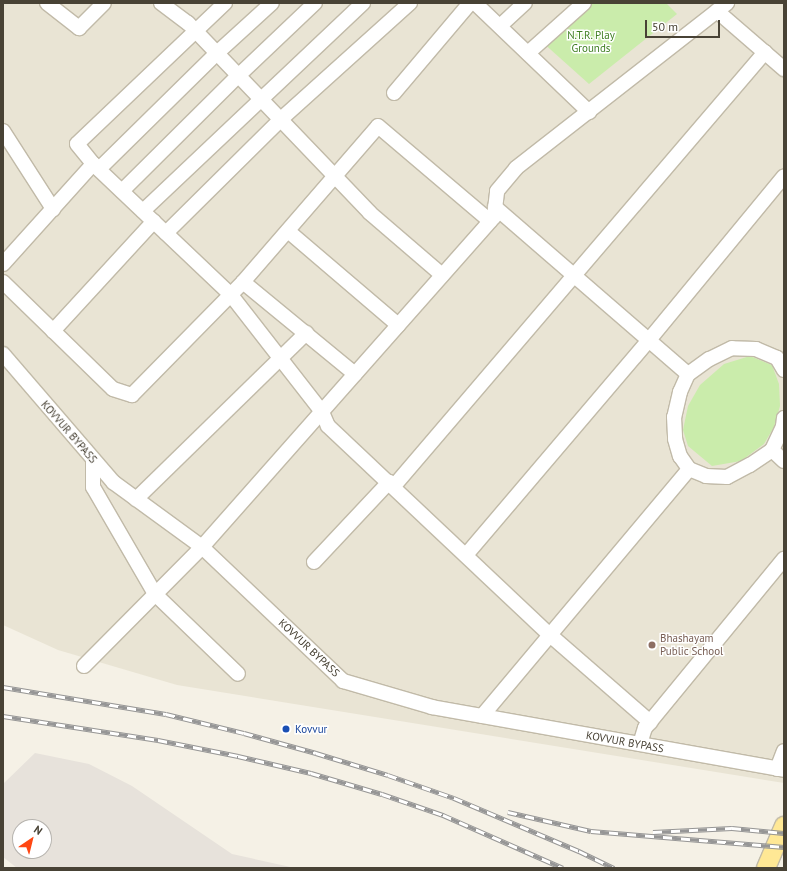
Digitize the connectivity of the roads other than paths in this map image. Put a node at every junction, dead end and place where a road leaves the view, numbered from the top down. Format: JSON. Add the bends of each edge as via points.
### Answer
{"nodes":[{"id":1,"x":47,"y":3,"type":"edge"},
{"id":2,"x":104,"y":3,"type":"edge"},
{"id":3,"x":161,"y":3,"type":"edge"},
{"id":4,"x":225,"y":3,"type":"edge"},
{"id":5,"x":272,"y":3,"type":"edge"},
{"id":6,"x":315,"y":3,"type":"edge"},
{"id":7,"x":363,"y":3,"type":"edge"},
{"id":8,"x":410,"y":3,"type":"edge"},
{"id":9,"x":470,"y":3,"type":"edge"},
{"id":10,"x":475,"y":3,"type":"edge"},
{"id":11,"x":525,"y":3,"type":"edge"},
{"id":12,"x":584,"y":3,"type":"edge"},
{"id":13,"x":722,"y":7,"type":"edge"},
{"id":14,"x":500,"y":26,"type":"junction"},
{"id":15,"x":195,"y":31,"type":"junction"},
{"id":16,"x":765,"y":52,"type":"junction"},
{"id":17,"x":217,"y":53,"type":"junction"},
{"id":18,"x":528,"y":54,"type":"junction"},
{"id":19,"x":784,"y":69,"type":"edge"},
{"id":20,"x":238,"y":76,"type":"junction"},
{"id":21,"x":394,"y":93,"type":"dead end"},
{"id":22,"x":260,"y":99,"type":"junction"},
{"id":23,"x":589,"y":112,"type":"junction"},
{"id":24,"x":280,"y":120,"type":"junction"},
{"id":25,"x":3,"y":131,"type":"edge"},
{"id":26,"x":96,"y":167,"type":"junction"},
{"id":27,"x":784,"y":176,"type":"edge"},
{"id":28,"x":335,"y":177,"type":"junction"},
{"id":29,"x":122,"y":191,"type":"junction"},
{"id":30,"x":495,"y":207,"type":"junction"},
{"id":31,"x":53,"y":209,"type":"junction"},
{"id":32,"x":143,"y":211,"type":"junction"},
{"id":33,"x":154,"y":221,"type":"junction"},
{"id":34,"x":490,"y":221,"type":"junction"},
{"id":35,"x":288,"y":231,"type":"junction"},
{"id":36,"x":166,"y":233,"type":"junction"},
{"id":37,"x":3,"y":264,"type":"edge"},
{"id":38,"x":442,"y":275,"type":"junction"},
{"id":39,"x":574,"y":275,"type":"junction"},
{"id":40,"x":3,"y":282,"type":"edge"},
{"id":41,"x":243,"y":282,"type":"junction"},
{"id":42,"x":231,"y":295,"type":"junction"},
{"id":43,"x":398,"y":325,"type":"junction"},
{"id":44,"x":53,"y":331,"type":"junction"},
{"id":45,"x":306,"y":333,"type":"junction"},
{"id":46,"x":649,"y":340,"type":"junction"},
{"id":47,"x":3,"y":354,"type":"edge"},
{"id":48,"x":280,"y":358,"type":"junction"},
{"id":49,"x":782,"y":359,"type":"edge"},
{"id":50,"x":355,"y":374,"type":"junction"},
{"id":51,"x":688,"y":374,"type":"junction"},
{"id":52,"x":322,"y":412,"type":"junction"},
{"id":53,"x":784,"y":418,"type":"edge"},
{"id":54,"x":772,"y":450,"type":"junction"},
{"id":55,"x":93,"y":460,"type":"junction"},
{"id":56,"x":784,"y":461,"type":"edge"},
{"id":57,"x":689,"y":469,"type":"junction"},
{"id":58,"x":391,"y":484,"type":"junction"},
{"id":59,"x":136,"y":499,"type":"junction"},
{"id":60,"x":202,"y":547,"type":"junction"},
{"id":61,"x":466,"y":555,"type":"junction"},
{"id":62,"x":784,"y":559,"type":"edge"},
{"id":63,"x":314,"y":562,"type":"dead end"},
{"id":64,"x":155,"y":594,"type":"junction"},
{"id":65,"x":550,"y":635,"type":"junction"},
{"id":66,"x":84,"y":666,"type":"dead end"},
{"id":67,"x":238,"y":674,"type":"dead end"},
{"id":68,"x":482,"y":716,"type":"junction"},
{"id":69,"x":650,"y":722,"type":"junction"},
{"id":70,"x":640,"y":744,"type":"junction"},
{"id":71,"x":784,"y":751,"type":"edge"},
{"id":72,"x":781,"y":770,"type":"edge"},
{"id":73,"x":784,"y":826,"type":"edge"},
{"id":74,"x":767,"y":868,"type":"edge"}],
"edges":[{"from":1,"to":2,"type":"street","via":[[79,28]]},
{"from":3,"to":15,"type":"street"},
{"from":4,"to":15,"type":"street"},
{"from":5,"to":17,"type":"street"},
{"from":6,"to":20,"type":"street"},
{"from":7,"to":22,"type":"street"},
{"from":8,"to":24,"type":"street"},
{"from":9,"to":21,"type":"street"},
{"from":10,"to":14,"type":"street"},
{"from":11,"to":14,"type":"street"},
{"from":12,"to":18,"type":"street"},
{"from":13,"to":16,"type":"street"},
{"from":13,"to":23,"type":"street"},
{"from":14,"to":18,"type":"street"},
{"from":15,"to":17,"type":"street"},
{"from":15,"to":26,"type":"street","via":[[77,144]]},
{"from":16,"to":19,"type":"street"},
{"from":16,"to":39,"type":"street"},
{"from":17,"to":20,"type":"street"},
{"from":17,"to":26,"type":"street"},
{"from":18,"to":23,"type":"street"},
{"from":20,"to":22,"type":"street"},
{"from":20,"to":29,"type":"street"},
{"from":22,"to":24,"type":"street"},
{"from":22,"to":32,"type":"street"},
{"from":23,"to":30,"type":"street","via":[[516,168],[497,191]]},
{"from":24,"to":28,"type":"street"},
{"from":24,"to":36,"type":"street"},
{"from":25,"to":31,"type":"street"},
{"from":26,"to":29,"type":"street"},
{"from":26,"to":31,"type":"street"},
{"from":27,"to":46,"type":"street"},
{"from":28,"to":34,"type":"street","via":[[378,126]]},
{"from":28,"to":35,"type":"street"},
{"from":28,"to":38,"type":"street","via":[[370,213]]},
{"from":29,"to":32,"type":"street"},
{"from":30,"to":34,"type":"street","via":[[494,217]]},
{"from":30,"to":39,"type":"street"},
{"from":31,"to":37,"type":"street"},
{"from":32,"to":33,"type":"street"},
{"from":33,"to":36,"type":"street"},
{"from":33,"to":44,"type":"street"},
{"from":34,"to":38,"type":"street"},
{"from":35,"to":41,"type":"street"},
{"from":35,"to":43,"type":"street"},
{"from":36,"to":42,"type":"street"},
{"from":38,"to":43,"type":"street"},
{"from":39,"to":46,"type":"street"},
{"from":39,"to":58,"type":"street"},
{"from":40,"to":44,"type":"street"},
{"from":41,"to":42,"type":"street"},
{"from":41,"to":45,"type":"street"},
{"from":42,"to":44,"type":"street","via":[[132,395],[113,389]]},
{"from":42,"to":48,"type":"street"},
{"from":43,"to":50,"type":"street"},
{"from":45,"to":48,"type":"street"},
{"from":45,"to":50,"type":"street"},
{"from":46,"to":51,"type":"street"},
{"from":46,"to":61,"type":"street"},
{"from":47,"to":55,"type":"street","name":"KOVVUR BYPASS"},
{"from":48,"to":52,"type":"street"},
{"from":48,"to":59,"type":"street"},
{"from":49,"to":51,"type":"street","via":[[756,349],[732,348],[709,359]]},
{"from":50,"to":52,"type":"street"},
{"from":51,"to":57,"type":"street","via":[[680,392],[674,417],[675,440],[680,456]]},
{"from":52,"to":58,"type":"street","via":[[328,426]]},
{"from":52,"to":60,"type":"street"},
{"from":53,"to":54,"type":"street"},
{"from":54,"to":56,"type":"street"},
{"from":54,"to":57,"type":"street","via":[[750,466],[727,477],[706,476]]},
{"from":55,"to":59,"type":"street","name":"KOVVUR BYPASS","via":[[113,482]]},
{"from":55,"to":64,"type":"street","via":[[93,486]]},
{"from":57,"to":65,"type":"street"},
{"from":58,"to":61,"type":"street"},
{"from":58,"to":63,"type":"street"},
{"from":59,"to":60,"type":"street","name":"KOVVUR BYPASS"},
{"from":60,"to":64,"type":"street"},
{"from":60,"to":68,"type":"street","name":"KOVVUR BYPASS","via":[[343,681],[432,707]]},
{"from":61,"to":65,"type":"street"},
{"from":62,"to":69,"type":"street"},
{"from":64,"to":66,"type":"street"},
{"from":64,"to":67,"type":"street"},
{"from":65,"to":68,"type":"street"},
{"from":65,"to":69,"type":"street"},
{"from":68,"to":70,"type":"street","name":"KOVVUR BYPASS"},
{"from":69,"to":70,"type":"street","via":[[645,728]]},
{"from":70,"to":72,"type":"street","name":"KOVVUR BYPASS"},
{"from":71,"to":72,"type":"street"},
{"from":73,"to":74,"type":"main road"}]}
